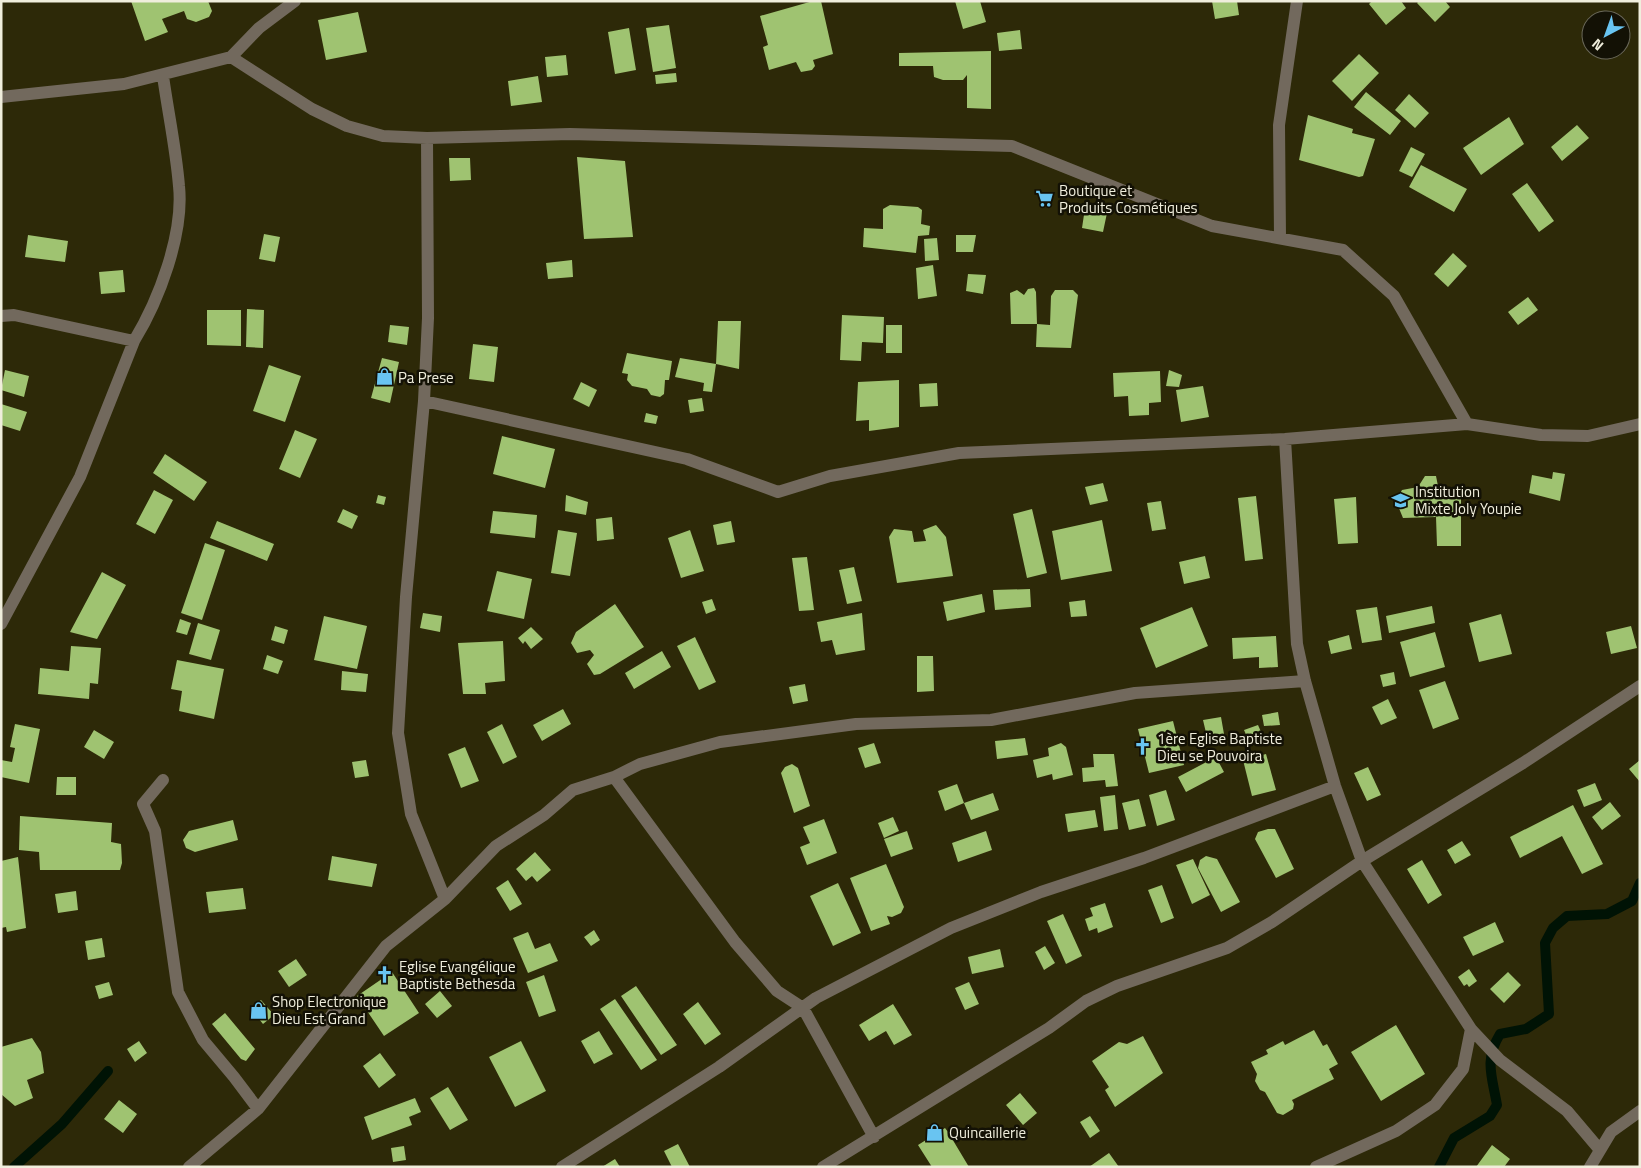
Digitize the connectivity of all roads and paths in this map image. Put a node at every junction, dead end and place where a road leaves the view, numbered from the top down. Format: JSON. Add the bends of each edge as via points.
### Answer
{"nodes":[{"id":1,"x":295,"y":1,"type":"edge"},
{"id":2,"x":1297,"y":1,"type":"edge"},
{"id":3,"x":231,"y":57,"type":"junction"},
{"id":4,"x":163,"y":76,"type":"junction"},
{"id":5,"x":1,"y":97,"type":"edge"},
{"id":6,"x":427,"y":138,"type":"junction"},
{"id":7,"x":1280,"y":237,"type":"junction"},
{"id":8,"x":1,"y":316,"type":"edge"},
{"id":9,"x":134,"y":341,"type":"junction"},
{"id":10,"x":424,"y":401,"type":"junction"},
{"id":11,"x":1467,"y":424,"type":"junction"},
{"id":12,"x":1640,"y":424,"type":"edge"},
{"id":13,"x":1285,"y":439,"type":"junction"},
{"id":14,"x":1,"y":624,"type":"edge"},
{"id":15,"x":1304,"y":682,"type":"junction"},
{"id":16,"x":1640,"y":686,"type":"edge"},
{"id":17,"x":614,"y":776,"type":"junction"},
{"id":18,"x":163,"y":780,"type":"dead end"},
{"id":19,"x":1335,"y":786,"type":"junction"},
{"id":20,"x":1362,"y":861,"type":"junction"},
{"id":21,"x":445,"y":899,"type":"junction"},
{"id":22,"x":803,"y":1008,"type":"junction"},
{"id":23,"x":1471,"y":1028,"type":"junction"},
{"id":24,"x":258,"y":1109,"type":"junction"},
{"id":25,"x":1640,"y":1111,"type":"edge"},
{"id":26,"x":874,"y":1137,"type":"junction"},
{"id":27,"x":1600,"y":1150,"type":"junction"},
{"id":28,"x":188,"y":1167,"type":"edge"},
{"id":29,"x":562,"y":1167,"type":"edge"},
{"id":30,"x":823,"y":1167,"type":"edge"},
{"id":31,"x":1316,"y":1167,"type":"edge"},
{"id":32,"x":1590,"y":1167,"type":"edge"}],
"edges":[{"from":1,"to":3,"type":"street","via":[[259,28]]},
{"from":2,"to":7,"type":"street","via":[[1279,125]]},
{"from":3,"to":4,"type":"street"},
{"from":3,"to":6,"type":"street","via":[[312,109],[347,126],[383,136]]},
{"from":4,"to":5,"type":"street","via":[[124,84]]},
{"from":4,"to":9,"type":"street","via":[[180,187],[174,248]]},
{"from":6,"to":7,"type":"street","via":[[570,134],[1012,146],[1212,226]]},
{"from":6,"to":10,"type":"street","via":[[428,318]]},
{"from":7,"to":11,"type":"street","via":[[1343,250],[1394,296]]},
{"from":8,"to":9,"type":"street","via":[[14,315]]},
{"from":9,"to":14,"type":"street","via":[[80,477]]},
{"from":10,"to":13,"type":"street","via":[[687,459],[778,492],[830,476],[959,453]]},
{"from":10,"to":21,"type":"street","via":[[406,597],[398,733],[411,814]]},
{"from":11,"to":12,"type":"street","via":[[1541,435],[1588,436]]},
{"from":11,"to":13,"type":"street"},
{"from":13,"to":15,"type":"street","via":[[1297,644]]},
{"from":15,"to":17,"type":"street","via":[[1135,693],[991,720],[856,724],[720,742],[640,764]]},
{"from":15,"to":19,"type":"street"},
{"from":16,"to":20,"type":"street","via":[[1523,763]]},
{"from":17,"to":21,"type":"street","via":[[573,790],[544,815],[496,846]]},
{"from":17,"to":22,"type":"street","via":[[735,942],[778,991]]},
{"from":18,"to":24,"type":"street","via":[[143,804],[154,831],[178,992],[203,1040]]},
{"from":19,"to":20,"type":"street"},
{"from":19,"to":22,"type":"street","via":[[1144,858],[1041,892],[951,928],[816,998]]},
{"from":20,"to":23,"type":"street"},
{"from":20,"to":26,"type":"street","via":[[1272,922],[1227,948],[1117,986],[1086,1001],[1049,1028]]},
{"from":21,"to":24,"type":"street","via":[[386,946]]},
{"from":22,"to":26,"type":"street"},
{"from":22,"to":29,"type":"street","via":[[719,1067]]},
{"from":23,"to":27,"type":"street","via":[[1500,1060],[1567,1111]]},
{"from":23,"to":31,"type":"street","via":[[1463,1070],[1436,1105],[1396,1131]]},
{"from":24,"to":28,"type":"street"},
{"from":25,"to":27,"type":"street","via":[[1611,1132]]},
{"from":26,"to":30,"type":"street"},
{"from":27,"to":32,"type":"street"}]}
